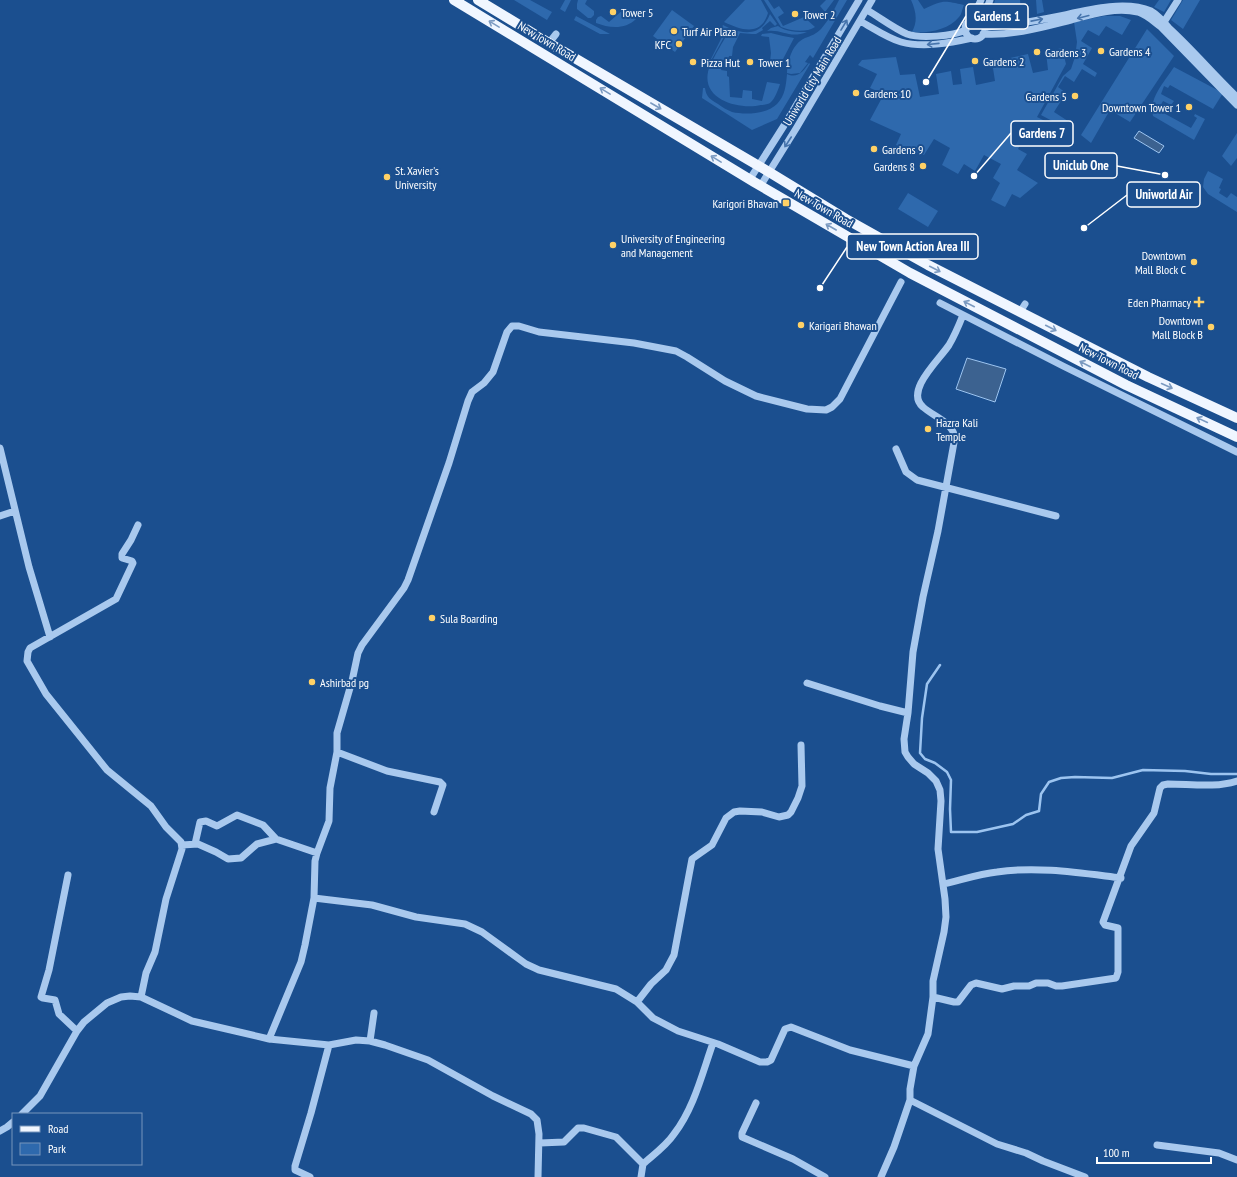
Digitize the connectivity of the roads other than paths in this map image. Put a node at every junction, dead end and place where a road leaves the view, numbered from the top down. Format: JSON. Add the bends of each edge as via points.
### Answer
{"nodes":[{"id":1,"x":454,"y":0,"type":"edge"},
{"id":2,"x":478,"y":0,"type":"edge"},
{"id":3,"x":859,"y":0,"type":"edge"},
{"id":4,"x":872,"y":0,"type":"edge"},
{"id":5,"x":980,"y":0,"type":"edge"},
{"id":6,"x":990,"y":0,"type":"edge"},
{"id":7,"x":1178,"y":0,"type":"edge"},
{"id":8,"x":867,"y":10,"type":"junction"},
{"id":9,"x":972,"y":19,"type":"junction"},
{"id":10,"x":860,"y":21,"type":"junction"},
{"id":11,"x":1164,"y":22,"type":"junction"},
{"id":12,"x":983,"y":27,"type":"junction"},
{"id":13,"x":966,"y":30,"type":"junction"},
{"id":14,"x":556,"y":34,"type":"dead end"},
{"id":15,"x":972,"y":38,"type":"junction"},
{"id":16,"x":549,"y":43,"type":"junction"},
{"id":17,"x":1237,"y":97,"type":"edge"},
{"id":18,"x":1237,"y":105,"type":"edge"},
{"id":19,"x":758,"y":166,"type":"junction"},
{"id":20,"x":769,"y":172,"type":"junction"},
{"id":21,"x":750,"y":179,"type":"junction"},
{"id":22,"x":760,"y":185,"type":"junction"},
{"id":23,"x":901,"y":282,"type":"dead end"},
{"id":24,"x":940,"y":303,"type":"dead end"},
{"id":25,"x":963,"y":315,"type":"junction"},
{"id":26,"x":1237,"y":418,"type":"edge"},
{"id":27,"x":1237,"y":437,"type":"edge"},
{"id":28,"x":0,"y":448,"type":"edge"},
{"id":29,"x":896,"y":448,"type":"dead end"},
{"id":30,"x":1237,"y":452,"type":"edge"},
{"id":31,"x":946,"y":487,"type":"junction"},
{"id":32,"x":15,"y":511,"type":"junction"},
{"id":33,"x":0,"y":516,"type":"edge"},
{"id":34,"x":1056,"y":516,"type":"dead end"},
{"id":35,"x":138,"y":525,"type":"dead end"},
{"id":36,"x":50,"y":637,"type":"junction"},
{"id":37,"x":807,"y":683,"type":"dead end"},
{"id":38,"x":908,"y":713,"type":"junction"},
{"id":39,"x":801,"y":746,"type":"dead end"},
{"id":40,"x":337,"y":752,"type":"junction"},
{"id":41,"x":1237,"y":781,"type":"edge"},
{"id":42,"x":434,"y":812,"type":"dead end"},
{"id":43,"x":276,"y":839,"type":"junction"},
{"id":44,"x":195,"y":844,"type":"junction"},
{"id":45,"x":182,"y":845,"type":"junction"},
{"id":46,"x":317,"y":853,"type":"junction"},
{"id":47,"x":68,"y":875,"type":"dead end"},
{"id":48,"x":1121,"y":878,"type":"junction"},
{"id":49,"x":943,"y":884,"type":"junction"},
{"id":50,"x":314,"y":898,"type":"junction"},
{"id":51,"x":141,"y":997,"type":"junction"},
{"id":52,"x":933,"y":997,"type":"junction"},
{"id":53,"x":637,"y":1002,"type":"junction"},
{"id":54,"x":374,"y":1013,"type":"dead end"},
{"id":55,"x":77,"y":1030,"type":"junction"},
{"id":56,"x":269,"y":1039,"type":"junction"},
{"id":57,"x":370,"y":1041,"type":"junction"},
{"id":58,"x":714,"y":1043,"type":"junction"},
{"id":59,"x":329,"y":1045,"type":"junction"},
{"id":60,"x":914,"y":1066,"type":"junction"},
{"id":61,"x":910,"y":1100,"type":"junction"},
{"id":62,"x":756,"y":1103,"type":"dead end"},
{"id":63,"x":23,"y":1113,"type":"edge"},
{"id":64,"x":12,"y":1123,"type":"edge"},
{"id":65,"x":0,"y":1131,"type":"edge"},
{"id":66,"x":540,"y":1143,"type":"junction"},
{"id":67,"x":1156,"y":1145,"type":"dead end"},
{"id":68,"x":1237,"y":1160,"type":"edge"},
{"id":69,"x":643,"y":1164,"type":"junction"},
{"id":70,"x":310,"y":1177,"type":"edge"},
{"id":71,"x":538,"y":1177,"type":"edge"},
{"id":72,"x":641,"y":1177,"type":"edge"},
{"id":73,"x":825,"y":1177,"type":"edge"},
{"id":74,"x":881,"y":1177,"type":"edge"},
{"id":75,"x":1085,"y":1177,"type":"edge"}],
"edges":[{"from":21,"to":1,"type":"main road","name":"New Town Road","one_way":true},
{"from":2,"to":16,"type":"main road","name":"New Town Road"},
{"from":19,"to":3,"type":"street","name":"Uniworld City Main Road","one_way":true},
{"from":4,"to":8,"type":"street","name":"Uniworld City Main Road"},
{"from":5,"to":9,"type":"street"},
{"from":6,"to":12,"type":"street"},
{"from":7,"to":11,"type":"street"},
{"from":8,"to":10,"type":"street","name":"Uniworld City Main Road"},
{"from":8,"to":13,"type":"street","via":[[908,34],[923,36]]},
{"from":9,"to":12,"type":"street","via":[[979,20]]},
{"from":9,"to":13,"type":"street","via":[[967,23]]},
{"from":15,"to":10,"type":"street","one_way":true,"via":[[922,45],[901,42]]},
{"from":10,"to":20,"type":"street","name":"Uniworld City Main Road","one_way":true},
{"from":12,"to":11,"type":"street","one_way":true,"via":[[1005,26],[1121,4],[1151,11]]},
{"from":11,"to":17,"type":"street"},
{"from":12,"to":15,"type":"street","via":[[978,38]]},
{"from":18,"to":12,"type":"street","one_way":true,"via":[[1160,27],[1148,16],[1138,12],[1121,10],[1098,13],[1007,33]]},
{"from":13,"to":15,"type":"street"},
{"from":14,"to":16,"type":"street"},
{"from":16,"to":19,"type":"main road","name":"New Town Road","one_way":true},
{"from":19,"to":20,"type":"main road","name":"New Town Road"},
{"from":19,"to":21,"type":"street","name":"Uniworld City Main Road"},
{"from":20,"to":22,"type":"street","name":"Uniworld City Main Road"},
{"from":20,"to":26,"type":"main road","name":"New Town Road","one_way":true,"via":[[921,261],[1023,308],[1148,378]]},
{"from":21,"to":22,"type":"main road","name":"New Town Road"},
{"from":27,"to":22,"type":"main road","name":"New Town Road","one_way":true,"via":[[1126,385],[917,277]]},
{"from":23,"to":40,"type":"street","via":[[840,399],[826,410],[807,409],[756,396],[725,381],[676,351],[512,326],[507,332],[493,372],[472,392],[468,401],[408,580],[358,653],[336,739]]},
{"from":24,"to":25,"type":"street"},
{"from":25,"to":30,"type":"street"},
{"from":25,"to":31,"type":"street","via":[[954,337],[924,376],[917,394],[917,400],[922,406],[954,430],[954,445]]},
{"from":28,"to":32,"type":"street"},
{"from":29,"to":31,"type":"street","via":[[906,472],[917,480]]},
{"from":31,"to":34,"type":"street"},
{"from":31,"to":38,"type":"street","via":[[913,652]]},
{"from":32,"to":33,"type":"street"},
{"from":32,"to":36,"type":"street"},
{"from":35,"to":36,"type":"street","via":[[122,554],[122,558],[133,563],[116,599]]},
{"from":36,"to":45,"type":"street","via":[[30,648],[27,658],[46,694],[97,759],[151,806]]},
{"from":37,"to":38,"type":"street"},
{"from":38,"to":49,"type":"street","via":[[904,752],[914,764],[936,781],[940,790],[938,850]]},
{"from":39,"to":53,"type":"street","via":[[802,786],[791,812],[779,817],[762,812],[734,812],[726,818],[712,845],[692,858],[674,955],[666,970]]},
{"from":40,"to":42,"type":"street","via":[[391,772],[440,782],[443,785]]},
{"from":40,"to":46,"type":"street","via":[[330,788],[329,821]]},
{"from":41,"to":48,"type":"street","via":[[1226,784],[1163,785],[1154,813],[1131,846]]},
{"from":43,"to":44,"type":"street","via":[[258,844],[241,858],[228,858]]},
{"from":43,"to":44,"type":"street","via":[[263,825],[237,815],[217,826],[206,821],[200,822]]},
{"from":43,"to":46,"type":"street"},
{"from":44,"to":45,"type":"street"},
{"from":45,"to":51,"type":"street"},
{"from":46,"to":50,"type":"street"},
{"from":47,"to":55,"type":"street","via":[[41,997],[55,1000],[59,1014]]},
{"from":48,"to":49,"type":"street","via":[[1022,870],[991,872]]},
{"from":48,"to":52,"type":"street","via":[[1103,922],[1104,925],[1118,928],[1116,978],[1062,986],[1036,983],[1002,989],[976,983],[971,985],[958,1002]]},
{"from":49,"to":52,"type":"street","via":[[946,917],[934,973]]},
{"from":50,"to":53,"type":"street","via":[[367,904],[416,918],[465,924],[482,932],[526,964],[539,970],[609,987]]},
{"from":50,"to":56,"type":"street","via":[[301,962]]},
{"from":51,"to":55,"type":"street","via":[[114,999]]},
{"from":51,"to":56,"type":"street","via":[[192,1021]]},
{"from":52,"to":60,"type":"street","via":[[928,1034]]},
{"from":53,"to":58,"type":"street","via":[[650,1016],[660,1022],[683,1034]]},
{"from":54,"to":57,"type":"street"},
{"from":55,"to":63,"type":"street","via":[[40,1096]]},
{"from":56,"to":59,"type":"street"},
{"from":57,"to":59,"type":"street","via":[[356,1040]]},
{"from":57,"to":66,"type":"street","via":[[428,1060],[531,1114],[537,1120]]},
{"from":58,"to":60,"type":"street","via":[[760,1062],[767,1062],[771,1060],[785,1030],[791,1027],[850,1050]]},
{"from":58,"to":69,"type":"street","via":[[689,1111],[682,1123],[667,1142]]},
{"from":59,"to":70,"type":"street","via":[[295,1166],[295,1170],[300,1174]]},
{"from":60,"to":61,"type":"street"},
{"from":61,"to":74,"type":"street"},
{"from":61,"to":75,"type":"street","via":[[997,1144]]},
{"from":62,"to":73,"type":"street","via":[[742,1137],[793,1159]]},
{"from":64,"to":65,"type":"street"},
{"from":66,"to":69,"type":"street","via":[[564,1142],[575,1129],[584,1128],[616,1137]]},
{"from":66,"to":71,"type":"street"},
{"from":67,"to":68,"type":"street","via":[[1219,1153]]},
{"from":69,"to":72,"type":"street"}]}
